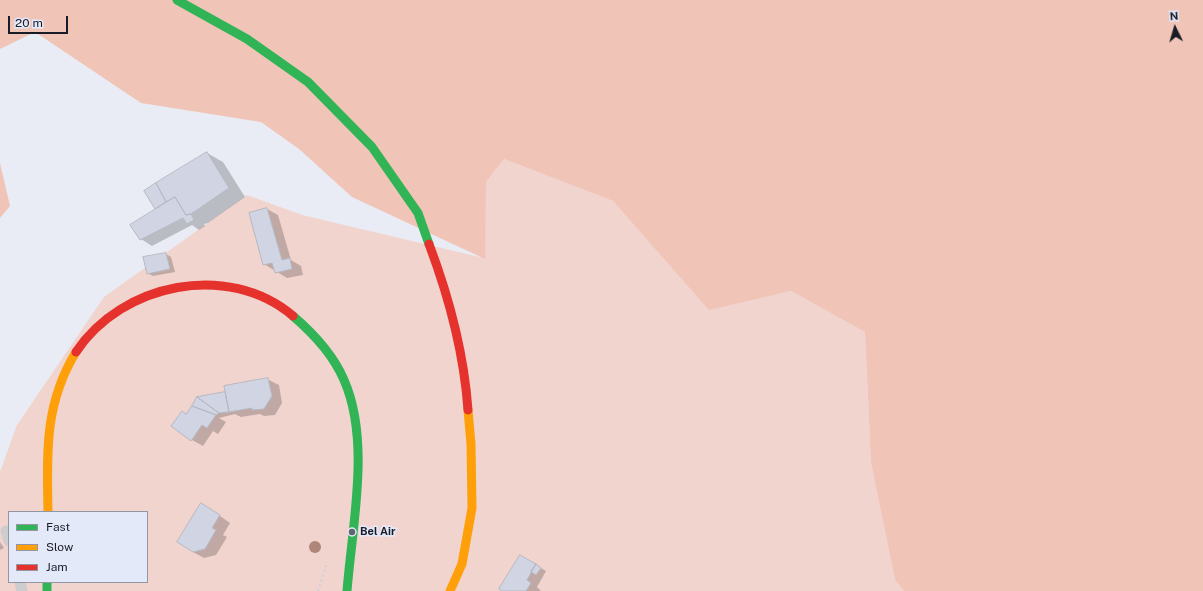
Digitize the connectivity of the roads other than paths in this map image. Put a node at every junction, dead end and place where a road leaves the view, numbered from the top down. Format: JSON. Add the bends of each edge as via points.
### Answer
{"nodes":[{"id":1,"x":177,"y":0,"type":"edge"},
{"id":2,"x":48,"y":511,"type":"edge"},
{"id":3,"x":347,"y":591,"type":"edge"},
{"id":4,"x":450,"y":591,"type":"edge"}],
"edges":[{"from":1,"to":4,"type":"main road","via":[[247,38],[308,82],[372,147],[418,212],[442,278],[458,338],[471,444],[472,508],[462,564]]},
{"from":2,"to":3,"type":"main road","via":[[50,422],[59,384],[78,348],[105,319],[131,302],[177,287],[232,287],[258,294],[289,311],[320,342],[340,370],[351,399],[356,428],[358,467]]}]}
